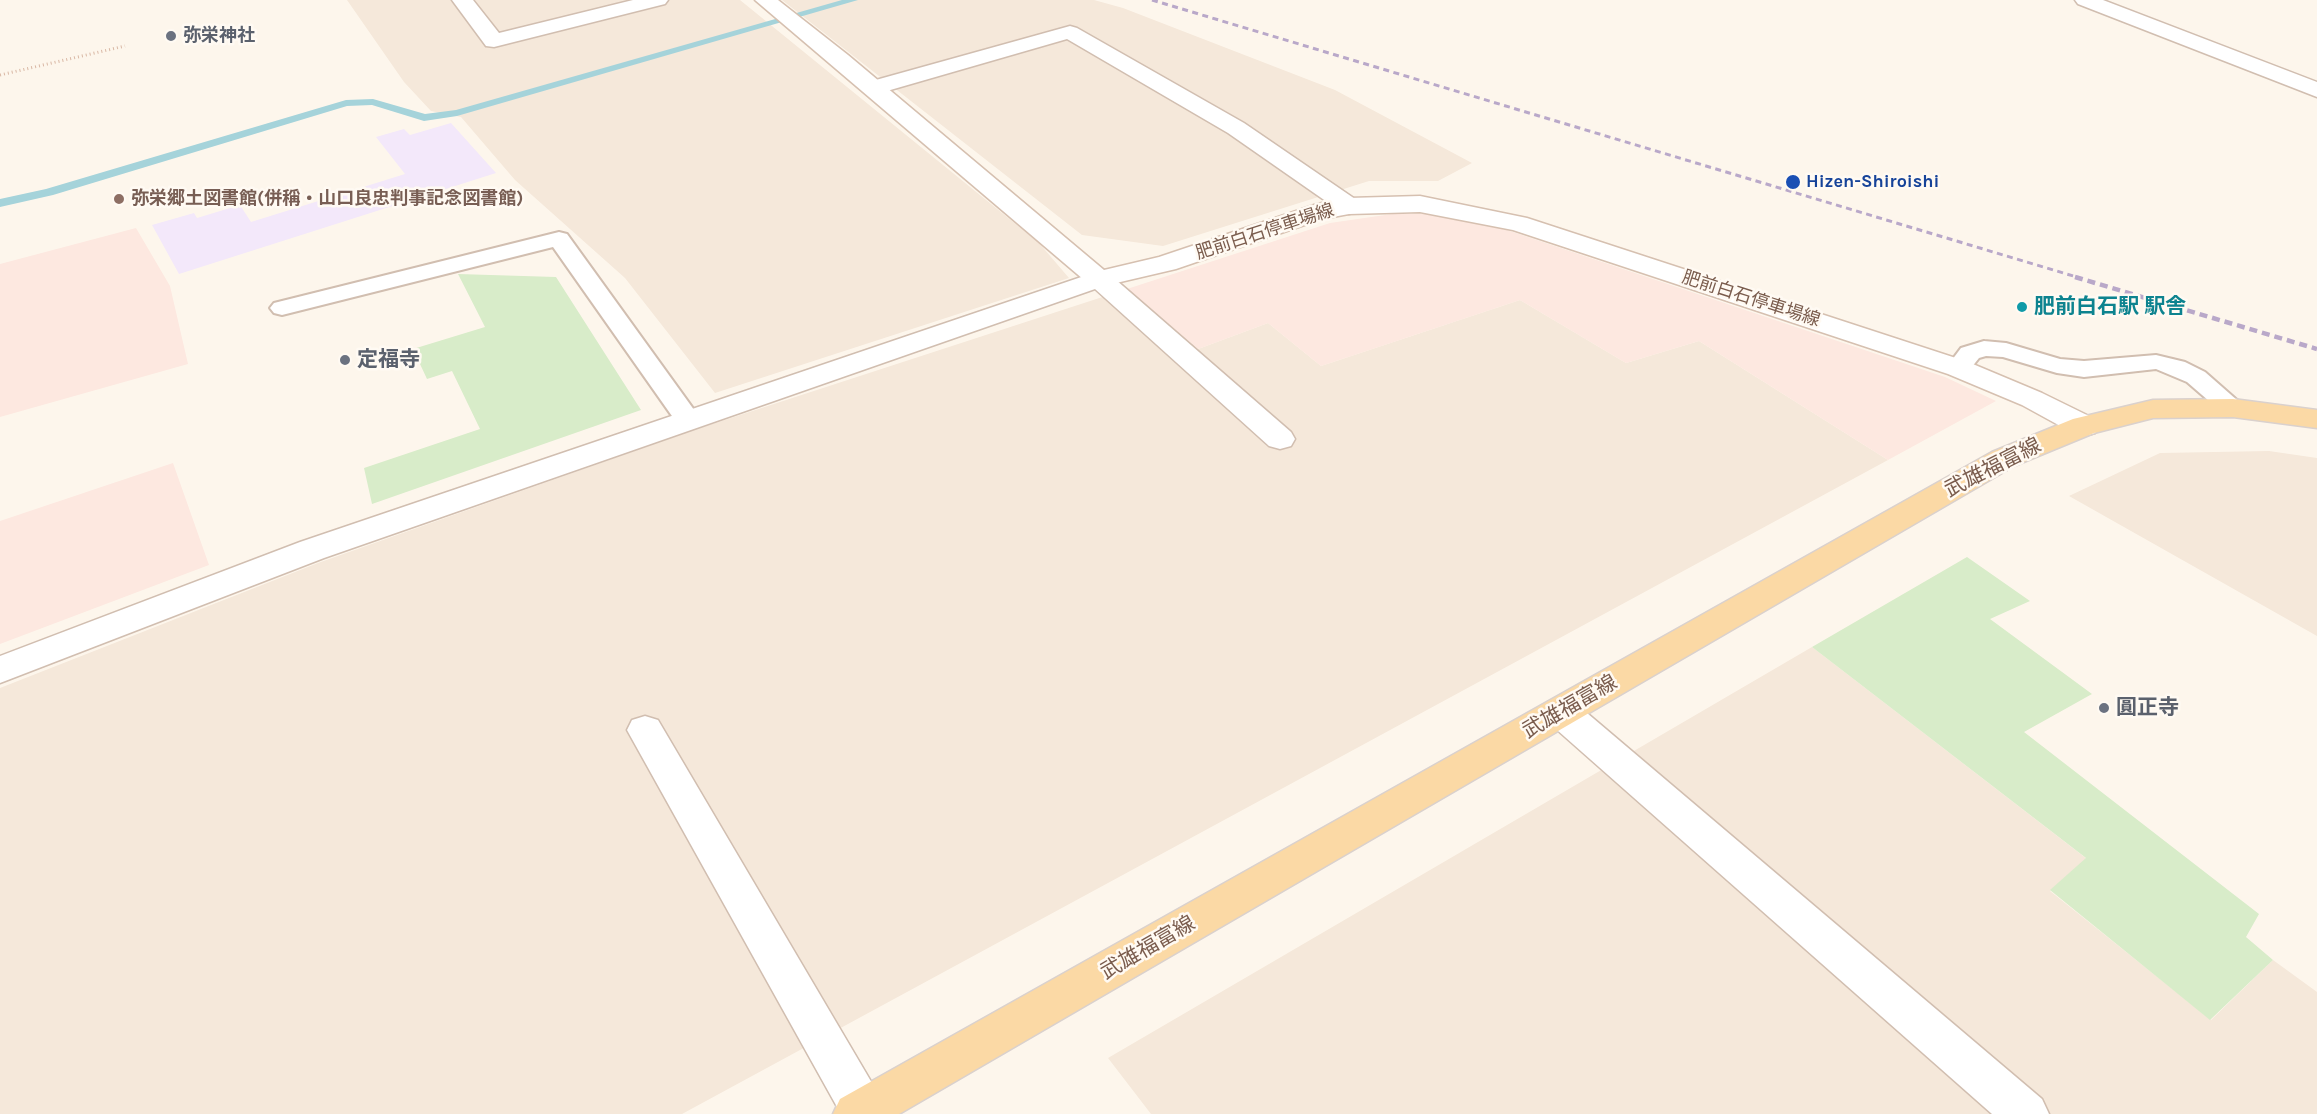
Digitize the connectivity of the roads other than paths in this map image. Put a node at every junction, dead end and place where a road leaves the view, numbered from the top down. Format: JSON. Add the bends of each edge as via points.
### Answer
{"nodes":[{"id":1,"x":462,"y":0,"type":"edge"},
{"id":2,"x":658,"y":0,"type":"edge"},
{"id":3,"x":2085,"y":0,"type":"edge"},
{"id":4,"x":771,"y":5,"type":"edge"},
{"id":5,"x":873,"y":88,"type":"junction"},
{"id":6,"x":2317,"y":90,"type":"edge"},
{"id":7,"x":1349,"y":206,"type":"junction"},
{"id":8,"x":1100,"y":279,"type":"junction"},
{"id":9,"x":282,"y":308,"type":"dead end"},
{"id":10,"x":1958,"y":368,"type":"junction"},
{"id":11,"x":2233,"y":408,"type":"junction"},
{"id":12,"x":2317,"y":419,"type":"edge"},
{"id":13,"x":688,"y":420,"type":"junction"},
{"id":14,"x":2084,"y":426,"type":"junction"},
{"id":15,"x":1280,"y":439,"type":"dead end"},
{"id":16,"x":0,"y":670,"type":"edge"},
{"id":17,"x":1561,"y":712,"type":"junction"},
{"id":18,"x":645,"y":730,"type":"dead end"},
{"id":19,"x":859,"y":1112,"type":"edge"},
{"id":20,"x":2025,"y":1114,"type":"edge"}],
"edges":[{"from":1,"to":2,"type":"street","via":[[494,41]]},
{"from":3,"to":6,"type":"street"},
{"from":4,"to":5,"type":"street"},
{"from":5,"to":7,"type":"street","via":[[1070,32],[1236,128]]},
{"from":5,"to":8,"type":"street"},
{"from":7,"to":8,"type":"street","name":"肥前白石停車場線","via":[[1317,212],[1167,263]]},
{"from":7,"to":10,"type":"street","name":"肥前白石停車場線","via":[[1420,204],[1518,222]]},
{"from":8,"to":13,"type":"street","name":"肥前白石停車場線"},
{"from":8,"to":15,"type":"street"},
{"from":9,"to":13,"type":"lane","via":[[559,239]]},
{"from":10,"to":11,"type":"lane","via":[[1970,353],[1984,348],[2084,369],[2156,362],[2196,376]]},
{"from":10,"to":14,"type":"street","name":"肥前白石停車場線"},
{"from":11,"to":12,"type":"main road","name":"武雄福富線"},
{"from":11,"to":14,"type":"main road","name":"武雄福富線","via":[[2153,410]]},
{"from":13,"to":16,"type":"street","name":"肥前白石停車場線","via":[[312,550]]},
{"from":14,"to":17,"type":"main road","name":"武雄福富線","via":[[2003,459]]},
{"from":17,"to":19,"type":"main road","name":"武雄福富線"},
{"from":17,"to":20,"type":"street"},
{"from":18,"to":19,"type":"street"}]}
